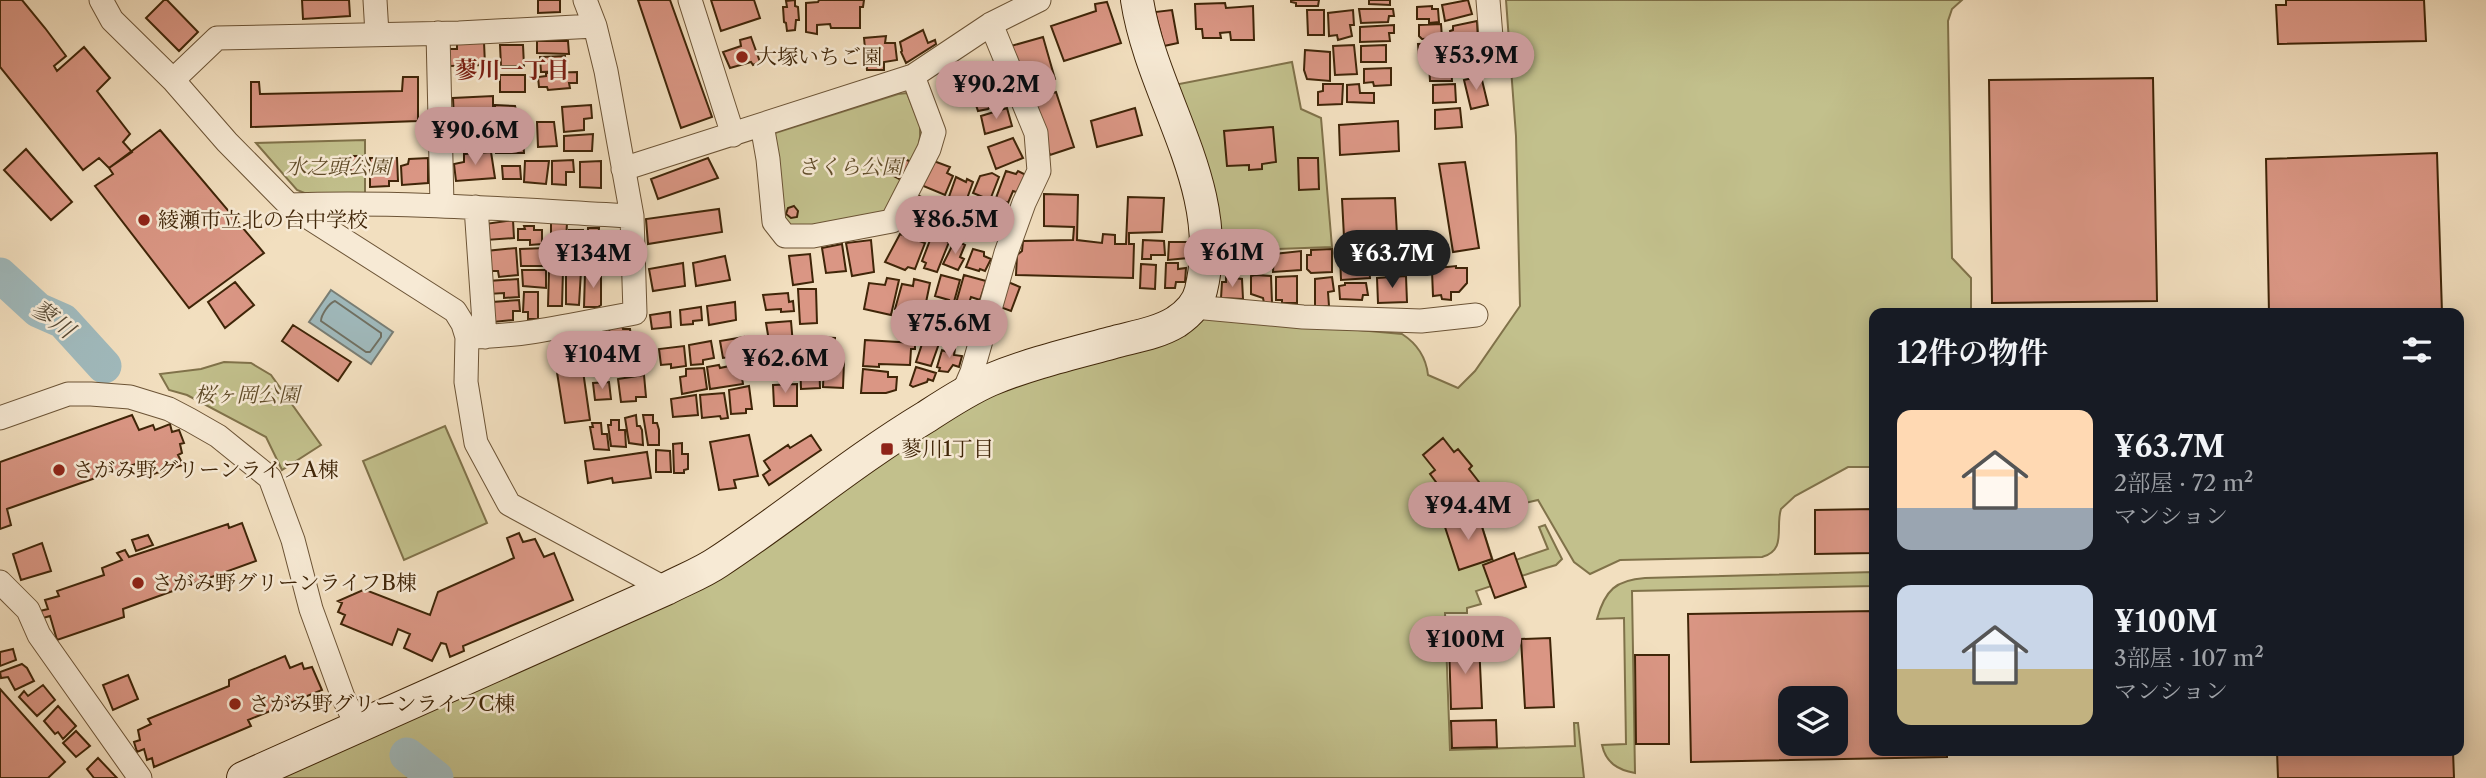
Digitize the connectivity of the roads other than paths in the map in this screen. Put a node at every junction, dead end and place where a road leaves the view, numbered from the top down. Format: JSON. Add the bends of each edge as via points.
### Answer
{"nodes":[{"id":1,"x":101,"y":0,"type":"edge"},
{"id":2,"x":375,"y":0,"type":"edge"},
{"id":3,"x":585,"y":0,"type":"edge"},
{"id":4,"x":690,"y":0,"type":"edge"},
{"id":5,"x":1039,"y":0,"type":"edge"},
{"id":6,"x":1138,"y":0,"type":"edge"},
{"id":7,"x":1488,"y":0,"type":"edge"},
{"id":8,"x":992,"y":24,"type":"junction"},
{"id":9,"x":595,"y":26,"type":"junction"},
{"id":10,"x":438,"y":33,"type":"junction"},
{"id":11,"x":377,"y":34,"type":"junction"},
{"id":12,"x":1492,"y":49,"type":"dead end"},
{"id":13,"x":913,"y":76,"type":"junction"},
{"id":14,"x":173,"y":80,"type":"junction"},
{"id":15,"x":762,"y":125,"type":"junction"},
{"id":16,"x":733,"y":135,"type":"junction"},
{"id":17,"x":623,"y":169,"type":"junction"},
{"id":18,"x":289,"y":205,"type":"junction"},
{"id":19,"x":442,"y":205,"type":"junction"},
{"id":20,"x":475,"y":207,"type":"junction"},
{"id":21,"x":632,"y":216,"type":"junction"},
{"id":22,"x":1194,"y":307,"type":"junction"},
{"id":23,"x":1476,"y":316,"type":"dead end"},
{"id":24,"x":476,"y":337,"type":"junction"},
{"id":25,"x":962,"y":395,"type":"junction"},
{"id":26,"x":0,"y":418,"type":"edge"},
{"id":27,"x":0,"y":582,"type":"edge"},
{"id":28,"x":666,"y":589,"type":"junction"},
{"id":29,"x":358,"y":727,"type":"junction"},
{"id":30,"x":140,"y":778,"type":"edge"},
{"id":31,"x":243,"y":778,"type":"edge"}],
"edges":[{"from":1,"to":14,"type":"street","via":[[112,20]]},
{"from":2,"to":11,"type":"street"},
{"from":3,"to":9,"type":"street"},
{"from":4,"to":16,"type":"street"},
{"from":5,"to":8,"type":"street"},
{"from":6,"to":22,"type":"street","via":[[1147,45],[1193,168],[1203,209],[1204,275]]},
{"from":7,"to":12,"type":"street"},
{"from":8,"to":13,"type":"street"},
{"from":8,"to":25,"type":"street","via":[[1036,133],[1039,171],[1006,253]]},
{"from":9,"to":10,"type":"street"},
{"from":9,"to":17,"type":"street"},
{"from":10,"to":11,"type":"street"},
{"from":10,"to":19,"type":"street"},
{"from":11,"to":14,"type":"street","via":[[217,38]]},
{"from":13,"to":15,"type":"street"},
{"from":13,"to":15,"type":"street","via":[[934,132],[892,221],[785,236],[774,222]]},
{"from":14,"to":18,"type":"street"},
{"from":15,"to":16,"type":"street"},
{"from":16,"to":17,"type":"street"},
{"from":17,"to":21,"type":"street"},
{"from":18,"to":19,"type":"street"},
{"from":18,"to":24,"type":"street","via":[[455,312]]},
{"from":19,"to":20,"type":"street"},
{"from":20,"to":21,"type":"street"},
{"from":20,"to":24,"type":"street"},
{"from":21,"to":24,"type":"street","via":[[635,313]]},
{"from":22,"to":23,"type":"street","via":[[1421,321]]},
{"from":22,"to":25,"type":"street","via":[[1157,330],[1014,370]]},
{"from":24,"to":28,"type":"street","via":[[466,383],[476,443],[509,504]]},
{"from":25,"to":28,"type":"street","via":[[887,441],[716,564]]},
{"from":26,"to":29,"type":"street","via":[[68,394],[130,397],[200,425],[270,478],[343,697]]},
{"from":27,"to":30,"type":"street","via":[[28,610],[45,644]]},
{"from":28,"to":29,"type":"street"},
{"from":29,"to":31,"type":"street"}]}
